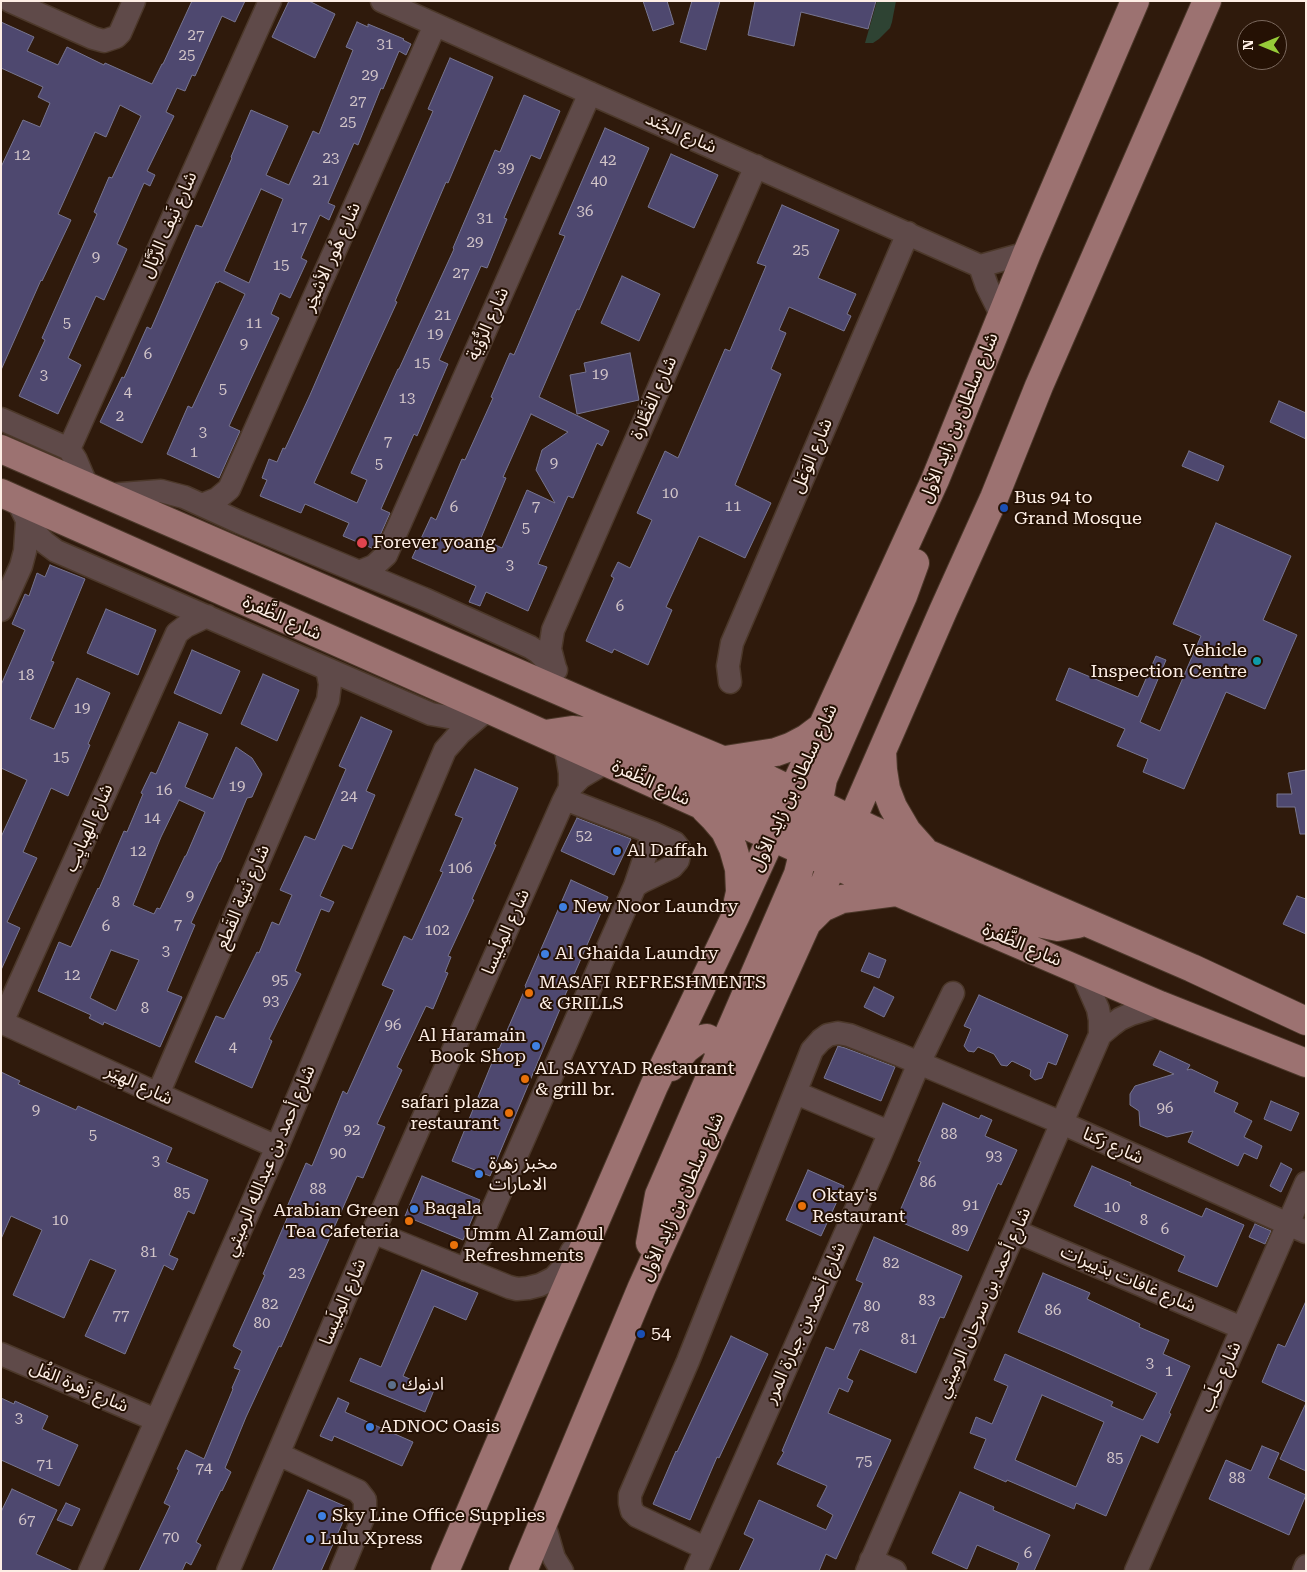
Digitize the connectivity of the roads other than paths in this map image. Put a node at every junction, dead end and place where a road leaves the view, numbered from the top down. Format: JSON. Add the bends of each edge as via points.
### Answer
{"nodes":[{"id":1,"x":10,"y":1,"type":"edge"},
{"id":2,"x":134,"y":1,"type":"edge"},
{"id":3,"x":270,"y":1,"type":"edge"},
{"id":4,"x":382,"y":1,"type":"edge"},
{"id":5,"x":1135,"y":1,"type":"edge"},
{"id":6,"x":1207,"y":1,"type":"edge"},
{"id":7,"x":436,"y":25,"type":"junction"},
{"id":8,"x":590,"y":93,"type":"junction"},
{"id":9,"x":756,"y":166,"type":"junction"},
{"id":10,"x":908,"y":233,"type":"junction"},
{"id":11,"x":1027,"y":253,"type":"junction"},
{"id":12,"x":980,"y":266,"type":"junction"},
{"id":13,"x":1001,"y":314,"type":"junction"},
{"id":14,"x":1,"y":419,"type":"edge"},
{"id":15,"x":1,"y":449,"type":"edge"},
{"id":16,"x":69,"y":449,"type":"junction"},
{"id":17,"x":935,"y":480,"type":"junction"},
{"id":18,"x":229,"y":489,"type":"junction"},
{"id":19,"x":97,"y":491,"type":"junction"},
{"id":20,"x":15,"y":505,"type":"edge"},
{"id":21,"x":202,"y":505,"type":"junction"},
{"id":22,"x":239,"y":522,"type":"junction"},
{"id":23,"x":56,"y":551,"type":"junction"},
{"id":24,"x":386,"y":555,"type":"junction"},
{"id":25,"x":21,"y":566,"type":"junction"},
{"id":26,"x":358,"y":572,"type":"junction"},
{"id":27,"x":394,"y":587,"type":"junction"},
{"id":28,"x":903,"y":596,"type":"junction"},
{"id":29,"x":165,"y":597,"type":"junction"},
{"id":30,"x":1,"y":610,"type":"edge"},
{"id":31,"x":942,"y":611,"type":"junction"},
{"id":32,"x":207,"y":616,"type":"junction"},
{"id":33,"x":552,"y":630,"type":"junction"},
{"id":34,"x":177,"y":633,"type":"junction"},
{"id":35,"x":511,"y":638,"type":"junction"},
{"id":36,"x":327,"y":668,"type":"junction"},
{"id":37,"x":555,"y":668,"type":"junction"},
{"id":38,"x":730,"y":682,"type":"dead end"},
{"id":39,"x":364,"y":684,"type":"junction"},
{"id":40,"x":572,"y":697,"type":"junction"},
{"id":41,"x":328,"y":700,"type":"junction"},
{"id":42,"x":431,"y":714,"type":"junction"},
{"id":43,"x":482,"y":714,"type":"junction"},
{"id":44,"x":822,"y":726,"type":"junction"},
{"id":45,"x":555,"y":739,"type":"junction"},
{"id":46,"x":445,"y":750,"type":"junction"},
{"id":47,"x":882,"y":751,"type":"junction"},
{"id":48,"x":725,"y":760,"type":"junction"},
{"id":49,"x":606,"y":762,"type":"junction"},
{"id":50,"x":567,"y":793,"type":"junction"},
{"id":51,"x":700,"y":805,"type":"junction"},
{"id":52,"x":810,"y":827,"type":"junction"},
{"id":53,"x":653,"y":832,"type":"junction"},
{"id":54,"x":926,"y":852,"type":"junction"},
{"id":55,"x":635,"y":886,"type":"junction"},
{"id":56,"x":898,"y":892,"type":"junction"},
{"id":57,"x":736,"y":914,"type":"junction"},
{"id":58,"x":807,"y":923,"type":"junction"},
{"id":59,"x":1087,"y":923,"type":"junction"},
{"id":60,"x":1081,"y":970,"type":"junction"},
{"id":61,"x":953,"y":993,"type":"dead end"},
{"id":62,"x":1306,"y":1004,"type":"edge"},
{"id":63,"x":1160,"y":1005,"type":"junction"},
{"id":64,"x":1277,"y":1009,"type":"junction"},
{"id":65,"x":1306,"y":1021,"type":"edge"},
{"id":66,"x":2,"y":1022,"type":"edge"},
{"id":67,"x":1100,"y":1035,"type":"junction"},
{"id":68,"x":719,"y":1053,"type":"junction"},
{"id":69,"x":919,"y":1063,"type":"junction"},
{"id":70,"x":1306,"y":1063,"type":"edge"},
{"id":71,"x":654,"y":1086,"type":"junction"},
{"id":72,"x":796,"y":1093,"type":"junction"},
{"id":73,"x":158,"y":1094,"type":"junction"},
{"id":74,"x":1062,"y":1123,"type":"junction"},
{"id":75,"x":889,"y":1132,"type":"junction"},
{"id":76,"x":277,"y":1146,"type":"junction"},
{"id":77,"x":620,"y":1165,"type":"junction"},
{"id":78,"x":1306,"y":1183,"type":"edge"},
{"id":79,"x":1297,"y":1227,"type":"edge"},
{"id":80,"x":1015,"y":1231,"type":"junction"},
{"id":81,"x":373,"y":1232,"type":"junction"},
{"id":82,"x":466,"y":1270,"type":"junction"},
{"id":83,"x":642,"y":1286,"type":"junction"},
{"id":84,"x":1242,"y":1328,"type":"junction"},
{"id":85,"x":1,"y":1354,"type":"edge"},
{"id":86,"x":156,"y":1420,"type":"junction"},
{"id":87,"x":278,"y":1454,"type":"junction"},
{"id":88,"x":544,"y":1524,"type":"junction"},
{"id":89,"x":706,"y":1548,"type":"junction"},
{"id":90,"x":869,"y":1566,"type":"edge"},
{"id":91,"x":1306,"y":1566,"type":"edge"},
{"id":92,"x":90,"y":1571,"type":"edge"},
{"id":93,"x":228,"y":1571,"type":"edge"},
{"id":94,"x":341,"y":1571,"type":"edge"},
{"id":95,"x":445,"y":1571,"type":"edge"},
{"id":96,"x":523,"y":1571,"type":"edge"},
{"id":97,"x":562,"y":1571,"type":"edge"},
{"id":98,"x":696,"y":1571,"type":"edge"},
{"id":99,"x":895,"y":1571,"type":"edge"},
{"id":100,"x":1136,"y":1571,"type":"edge"},
{"id":101,"x":1304,"y":1571,"type":"edge"}],
"edges":[{"from":1,"to":2,"type":"street","via":[[104,41],[120,33]]},
{"from":3,"to":16,"type":"street","name":"شارع نَيف الرَّيَّال"},
{"from":4,"to":7,"type":"street","name":"شارع الجُند"},
{"from":5,"to":11,"type":"main road","name":"شارع سلطان بن زايد الأول"},
{"from":6,"to":31,"type":"main road","name":"شارع سلطان بن زايد الأول","via":[[1039,386],[994,498]]},
{"from":7,"to":8,"type":"street","name":"شارع الجُند"},
{"from":7,"to":18,"type":"street","name":"شارع هُور الأشخِر"},
{"from":8,"to":9,"type":"street","name":"شارع الجُند"},
{"from":8,"to":24,"type":"street","name":"شارع الرُّؤية"},
{"from":9,"to":10,"type":"street","name":"شارع الجُند"},
{"from":9,"to":33,"type":"street","name":"شارع القَطَّارة"},
{"from":10,"to":12,"type":"street","name":"شارع الجُند"},
{"from":10,"to":38,"type":"street","name":"شارع الوَعَل","via":[[732,643],[728,666]]},
{"from":11,"to":12,"type":"street"},
{"from":11,"to":13,"type":"main road","name":"شارع سلطان بن زايد الأول"},
{"from":12,"to":13,"type":"street"},
{"from":13,"to":17,"type":"main road","name":"شارع سلطان بن زايد الأول"},
{"from":14,"to":16,"type":"street"},
{"from":15,"to":19,"type":"main road","name":"شارع الظَّفرة"},
{"from":16,"to":19,"type":"street"},
{"from":17,"to":28,"type":"main road","via":[[925,532]]},
{"from":17,"to":44,"type":"main road","name":"شارع سلطان بن زايد الأول"},
{"from":18,"to":21,"type":"street"},
{"from":18,"to":22,"type":"street"},
{"from":19,"to":21,"type":"street","name":"شارع الظَّفرة","via":[[161,491]]},
{"from":19,"to":40,"type":"main road","name":"شارع الظَّفرة"},
{"from":20,"to":23,"type":"street","via":[[31,528]]},
{"from":20,"to":25,"type":"street","via":[[26,544]]},
{"from":20,"to":43,"type":"main road","name":"شارع الظَّفرة"},
{"from":21,"to":22,"type":"street","name":"شارع الظَّفرة"},
{"from":22,"to":26,"type":"street","name":"شارع الظَّفرة"},
{"from":23,"to":25,"type":"street"},
{"from":23,"to":29,"type":"street"},
{"from":24,"to":26,"type":"street","via":[[374,566]]},
{"from":24,"to":27,"type":"street"},
{"from":25,"to":30,"type":"street"},
{"from":26,"to":27,"type":"street","name":"شارع الظَّفرة"},
{"from":27,"to":35,"type":"street","name":"شارع الظَّفرة"},
{"from":28,"to":31,"type":"main road","via":[[906,604],[919,614],[935,615]]},
{"from":28,"to":52,"type":"main road","via":[[823,779]]},
{"from":29,"to":32,"type":"street"},
{"from":29,"to":34,"type":"street"},
{"from":31,"to":47,"type":"main road","name":"شارع سلطان بن زايد الأول"},
{"from":32,"to":34,"type":"street"},
{"from":32,"to":36,"type":"street"},
{"from":33,"to":35,"type":"street","via":[[533,638]]},
{"from":33,"to":37,"type":"street","name":"شارع القَطَّارة","via":[[550,649]]},
{"from":34,"to":66,"type":"street","name":"شارع الهِبايِب"},
{"from":35,"to":37,"type":"street","name":"شارع الظَّفرة","via":[[538,652]]},
{"from":36,"to":39,"type":"street"},
{"from":36,"to":41,"type":"street","name":"شارع ثَنية القَطع"},
{"from":37,"to":40,"type":"street","name":"شارع الظَّفرة"},
{"from":39,"to":41,"type":"street","via":[[348,687]]},
{"from":39,"to":42,"type":"street"},
{"from":40,"to":48,"type":"main road","name":"شارع الظَّفرة"},
{"from":41,"to":73,"type":"street","name":"شارع ثَنية القَطع"},
{"from":42,"to":43,"type":"street","via":[[454,718]]},
{"from":42,"to":46,"type":"street"},
{"from":43,"to":45,"type":"main road","name":"شارع الظَّفرة"},
{"from":43,"to":46,"type":"street","name":"شارع أحمد بن عبدالله الرميثي"},
{"from":44,"to":48,"type":"main road","via":[[807,738],[776,752]]},
{"from":44,"to":52,"type":"main road","name":"شارع سلطان بن زايد الأول"},
{"from":45,"to":49,"type":"main road","name":"شارع الظَّفرة"},
{"from":45,"to":50,"type":"street","name":"شارع المِلَيسا","via":[[570,773]]},
{"from":45,"to":52,"type":"main road","via":[[572,730],[596,732]]},
{"from":46,"to":76,"type":"street","name":"شارع أحمد بن عبدالله الرميثي"},
{"from":47,"to":52,"type":"main road","name":"شارع سلطان بن زايد الأول"},
{"from":47,"to":54,"type":"main road","via":[[886,789],[893,807],[907,831]]},
{"from":48,"to":52,"type":"main road","name":"شارع الظَّفرة"},
{"from":49,"to":50,"type":"street","name":"شارع المِلَيسا","via":[[582,777]]},
{"from":49,"to":51,"type":"main road","name":"شارع الظَّفرة"},
{"from":50,"to":53,"type":"street"},
{"from":50,"to":81,"type":"street","name":"شارع المِلَيسا"},
{"from":51,"to":52,"type":"main road","name":"شارع الظَّفرة"},
{"from":51,"to":57,"type":"main road","via":[[724,831],[733,848],[739,870]]},
{"from":52,"to":54,"type":"main road","name":"شارع الظَّفرة"},
{"from":52,"to":56,"type":"main road","name":"شارع الظَّفرة"},
{"from":52,"to":57,"type":"main road","name":"شارع سلطان بن زايد الأول"},
{"from":52,"to":58,"type":"main road","name":"شارع سلطان بن زايد الأول"},
{"from":52,"to":59,"type":"main road","via":[[1038,923],[1058,927]]},
{"from":52,"to":68,"type":"main road","via":[[798,874]]},
{"from":53,"to":55,"type":"street"},
{"from":53,"to":55,"type":"street","via":[[679,848],[678,860]]},
{"from":54,"to":59,"type":"main road","name":"شارع الظَّفرة"},
{"from":55,"to":82,"type":"street"},
{"from":56,"to":58,"type":"main road","via":[[842,899],[822,908]]},
{"from":56,"to":60,"type":"main road","name":"شارع الظَّفرة"},
{"from":57,"to":71,"type":"main road","name":"شارع سلطان بن زايد الأول"},
{"from":58,"to":83,"type":"main road","name":"شارع سلطان بن زايد الأول"},
{"from":59,"to":64,"type":"main road","name":"شارع الظَّفرة"},
{"from":60,"to":63,"type":"main road","name":"شارع الظَّفرة"},
{"from":60,"to":67,"type":"street","name":"شارع أحمد بن سرحان الرميثي","via":[[1098,1009]]},
{"from":61,"to":69,"type":"street","name":"شارع أحمد بن جبارة المرر"},
{"from":62,"to":64,"type":"street"},
{"from":63,"to":67,"type":"street","name":"شارع أحمد بن سرحان الرميثي","via":[[1120,1019]]},
{"from":63,"to":70,"type":"main road","name":"شارع الظَّفرة"},
{"from":64,"to":65,"type":"main road","name":"شارع الظَّفرة"},
{"from":66,"to":73,"type":"street","name":"شارع الهِيَر"},
{"from":67,"to":74,"type":"street","name":"شارع أحمد بن سرحان الرميثي"},
{"from":68,"to":71,"type":"main road","via":[[716,1043],[708,1038],[698,1040]]},
{"from":68,"to":83,"type":"main road","via":[[659,1196]]},
{"from":69,"to":72,"type":"street","name":"شارع رَكنا","via":[[849,1035],[828,1035],[812,1050]]},
{"from":69,"to":74,"type":"street","name":"شارع رَكنا"},
{"from":69,"to":75,"type":"street","name":"شارع أحمد بن جبارة المرر"},
{"from":71,"to":77,"type":"main road","name":"شارع سلطان بن زايد الأول"},
{"from":72,"to":75,"type":"street"},
{"from":72,"to":89,"type":"street","name":"شارع رَكنا","via":[[630,1495],[632,1511],[637,1516]]},
{"from":73,"to":76,"type":"street","name":"شارع الهِيَر"},
{"from":74,"to":79,"type":"street","name":"شارع رَكنا"},
{"from":74,"to":80,"type":"street","name":"شارع أحمد بن سرحان الرميثي"},
{"from":75,"to":89,"type":"street","name":"شارع أحمد بن جبارة المرر"},
{"from":76,"to":86,"type":"street","name":"شارع أحمد بن عبدالله الرميثي"},
{"from":77,"to":82,"type":"street","via":[[601,1192],[564,1268],[554,1278],[540,1285],[517,1288]]},
{"from":77,"to":95,"type":"main road","name":"شارع سلطان بن زايد الأول"},
{"from":78,"to":79,"type":"street","name":"شارع حلَب"},
{"from":79,"to":84,"type":"street","name":"شارع حلَب"},
{"from":80,"to":84,"type":"street","name":"شارع غافات بدَييرات"},
{"from":80,"to":90,"type":"street","name":"شارع أحمد بن سرحان الرميثي"},
{"from":81,"to":82,"type":"street"},
{"from":81,"to":87,"type":"street","name":"شارع المِلَيسا"},
{"from":83,"to":88,"type":"main road","name":"شارع سلطان بن زايد الأول"},
{"from":84,"to":100,"type":"street","name":"شارع حلَب"},
{"from":85,"to":86,"type":"street","name":"شارع زَهرة الفُل"},
{"from":86,"to":92,"type":"street","name":"شارع أحمد بن عبدالله الرميثي"},
{"from":87,"to":93,"type":"street","name":"شارع المِلَيسا"},
{"from":87,"to":94,"type":"street","via":[[358,1491],[365,1500],[365,1513]]},
{"from":88,"to":96,"type":"main road","name":"شارع سلطان بن زايد الأول"},
{"from":88,"to":97,"type":"street","via":[[554,1558]]},
{"from":89,"to":98,"type":"street","name":"شارع أحمد بن جبارة المرر"},
{"from":90,"to":99,"type":"street"},
{"from":91,"to":101,"type":"street"}]}
